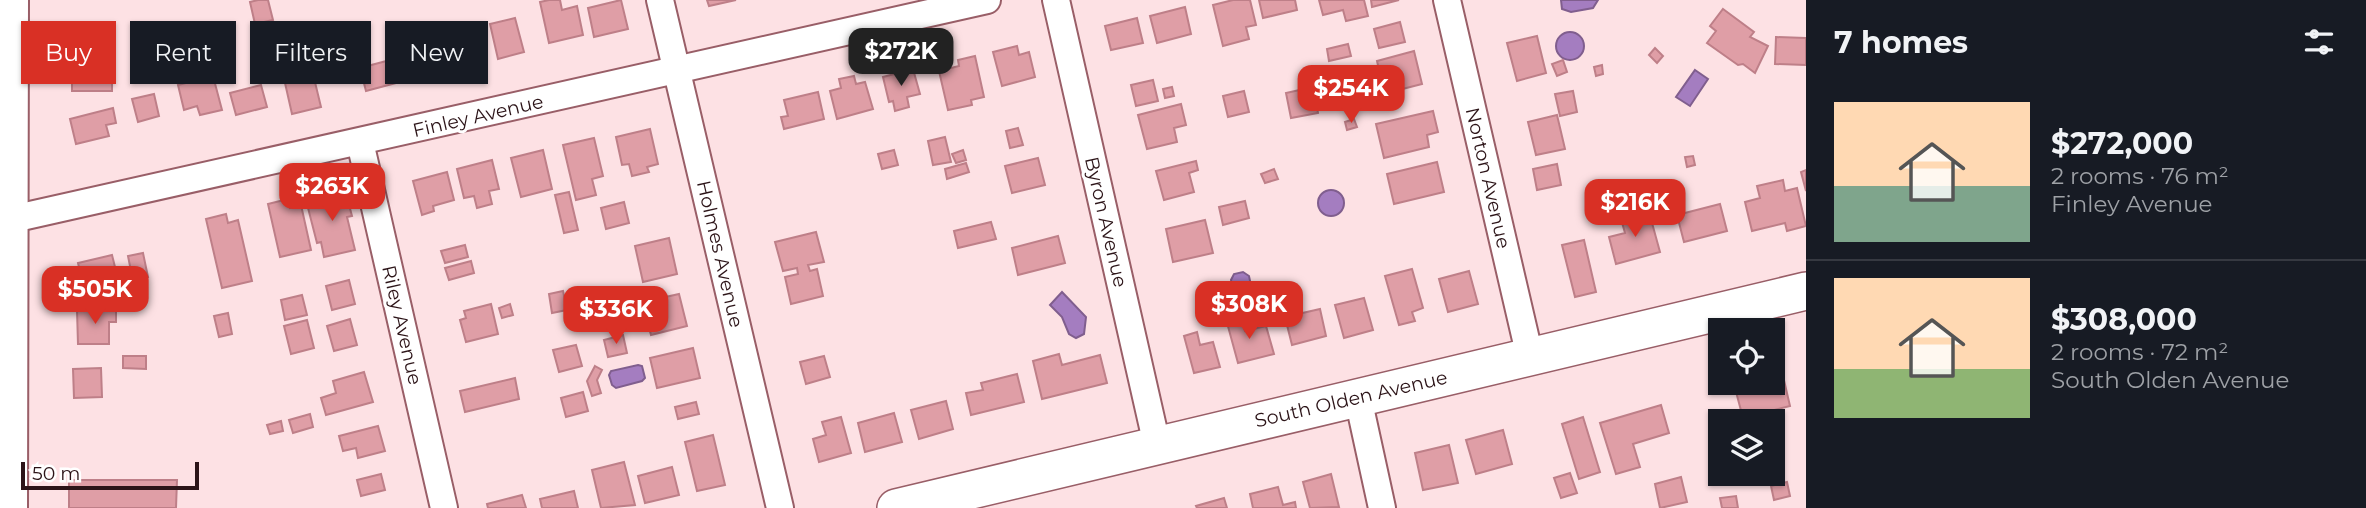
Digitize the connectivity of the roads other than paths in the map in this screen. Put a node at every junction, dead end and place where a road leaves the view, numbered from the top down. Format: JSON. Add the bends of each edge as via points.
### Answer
{"nodes":[{"id":1,"x":9,"y":0,"type":"edge"},
{"id":2,"x":660,"y":0,"type":"edge"},
{"id":3,"x":987,"y":0,"type":"edge"},
{"id":4,"x":1056,"y":0,"type":"edge"},
{"id":5,"x":1447,"y":0,"type":"edge"},
{"id":6,"x":676,"y":71,"type":"junction"},
{"id":7,"x":360,"y":142,"type":"junction"},
{"id":8,"x":8,"y":220,"type":"junction"},
{"id":9,"x":1806,"y":292,"type":"edge"},
{"id":10,"x":1530,"y":357,"type":"junction"},
{"id":11,"x":1358,"y":398,"type":"junction"},
{"id":12,"x":1157,"y":445,"type":"junction"},
{"id":13,"x":4,"y":466,"type":"edge"},
{"id":14,"x":8,"y":508,"type":"edge"},
{"id":15,"x":444,"y":508,"type":"edge"},
{"id":16,"x":780,"y":508,"type":"edge"},
{"id":17,"x":896,"y":508,"type":"edge"},
{"id":18,"x":1382,"y":508,"type":"edge"}],
"edges":[{"from":1,"to":8,"type":"main road"},
{"from":2,"to":6,"type":"street","name":"Holmes Avenue"},
{"from":3,"to":6,"type":"street","name":"Finley Avenue"},
{"from":4,"to":12,"type":"street","name":"Byron Avenue"},
{"from":5,"to":10,"type":"street","name":"Norton Avenue"},
{"from":6,"to":7,"type":"street","name":"Finley Avenue"},
{"from":6,"to":16,"type":"street","name":"Holmes Avenue"},
{"from":7,"to":8,"type":"street","name":"Finley Avenue"},
{"from":7,"to":15,"type":"street","name":"Riley Avenue"},
{"from":8,"to":13,"type":"main road"},
{"from":9,"to":10,"type":"main road","name":"South Olden Avenue"},
{"from":10,"to":11,"type":"main road","name":"South Olden Avenue"},
{"from":11,"to":12,"type":"main road","name":"South Olden Avenue"},
{"from":11,"to":18,"type":"street"},
{"from":12,"to":17,"type":"main road","name":"South Olden Avenue"},
{"from":13,"to":14,"type":"main road"}]}
